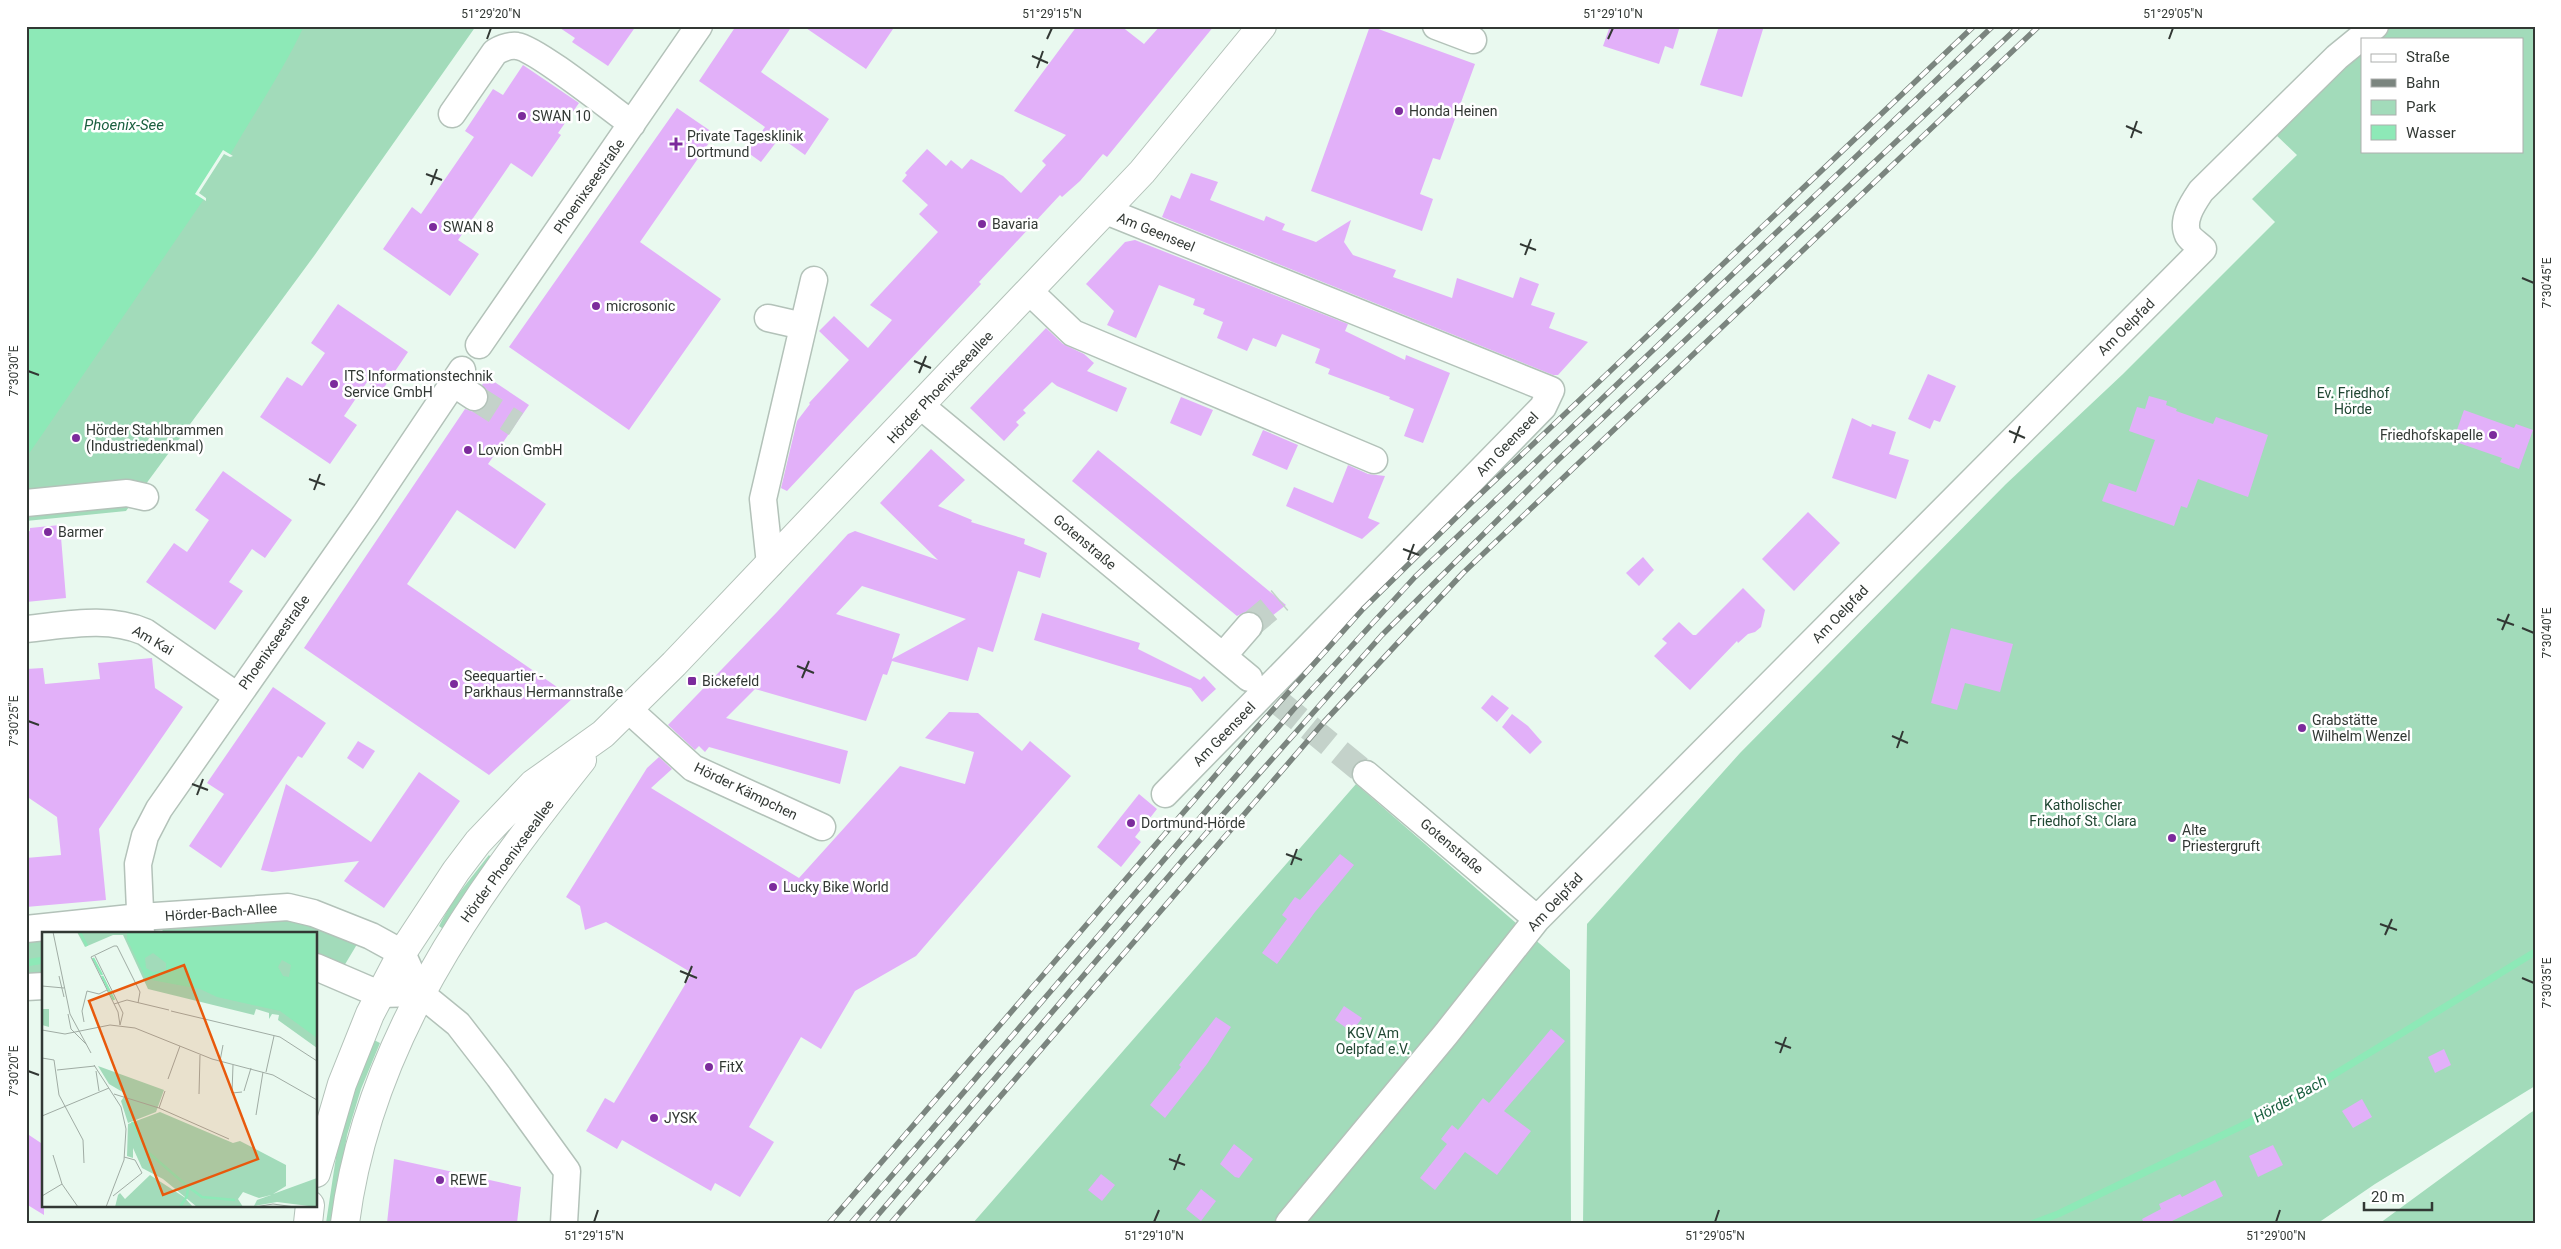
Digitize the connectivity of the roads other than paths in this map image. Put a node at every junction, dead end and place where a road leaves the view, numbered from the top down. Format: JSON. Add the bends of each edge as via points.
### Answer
{"nodes":[{"id":1,"x":700,"y":26,"type":"edge"},
{"id":2,"x":1262,"y":26,"type":"edge"},
{"id":3,"x":1436,"y":26,"type":"edge"},
{"id":4,"x":2375,"y":26,"type":"edge"},
{"id":5,"x":1473,"y":40,"type":"dead end"},
{"id":6,"x":452,"y":114,"type":"dead end"},
{"id":7,"x":632,"y":124,"type":"junction"},
{"id":8,"x":1106,"y":211,"type":"junction"},
{"id":9,"x":814,"y":280,"type":"dead end"},
{"id":10,"x":1030,"y":292,"type":"junction"},
{"id":11,"x":768,"y":318,"type":"dead end"},
{"id":12,"x":803,"y":326,"type":"junction"},
{"id":13,"x":479,"y":345,"type":"dead end"},
{"id":14,"x":463,"y":383,"type":"dead end"},
{"id":15,"x":921,"y":406,"type":"junction"},
{"id":16,"x":1374,"y":460,"type":"dead end"},
{"id":17,"x":136,"y":488,"type":"dead end"},
{"id":18,"x":26,"y":503,"type":"edge"},
{"id":19,"x":770,"y":564,"type":"junction"},
{"id":20,"x":1249,"y":626,"type":"tunnel mouth"},
{"id":21,"x":26,"y":629,"type":"edge"},
{"id":22,"x":1223,"y":656,"type":"junction"},
{"id":23,"x":1249,"y":678,"type":"tunnel mouth"},
{"id":24,"x":237,"y":696,"type":"junction"},
{"id":25,"x":629,"y":710,"type":"junction"},
{"id":26,"x":603,"y":734,"type":"junction"},
{"id":27,"x":1366,"y":774,"type":"tunnel mouth"},
{"id":28,"x":1165,"y":794,"type":"dead end"},
{"id":29,"x":822,"y":827,"type":"dead end"},
{"id":30,"x":1537,"y":919,"type":"junction"},
{"id":31,"x":141,"y":925,"type":"edge"},
{"id":32,"x":26,"y":929,"type":"edge"},
{"id":33,"x":402,"y":953,"type":"junction"},
{"id":34,"x":318,"y":968,"type":"edge"},
{"id":35,"x":42,"y":986,"type":"edge"},
{"id":36,"x":26,"y":987,"type":"edge"},
{"id":37,"x":420,"y":993,"type":"junction"},
{"id":38,"x":379,"y":994,"type":"junction"},
{"id":39,"x":318,"y":1166,"type":"edge"},
{"id":40,"x":310,"y":1206,"type":"edge"},
{"id":41,"x":308,"y":1223,"type":"edge"},
{"id":42,"x":345,"y":1223,"type":"edge"},
{"id":43,"x":564,"y":1223,"type":"edge"},
{"id":44,"x":1289,"y":1223,"type":"edge"}],
"edges":[{"from":1,"to":7,"type":"street","name":"Phoenixseestraße"},
{"from":2,"to":8,"type":"main road","name":"Hörder Phoenixseeallee"},
{"from":3,"to":5,"type":"street"},
{"from":4,"to":30,"type":"street","name":"Am Oelpfad","via":[[2337,57],[2201,191],[2186,220],[2188,235],[2203,249]]},
{"from":6,"to":7,"type":"street","via":[[495,52],[516,46],[540,58]]},
{"from":7,"to":13,"type":"street","name":"Phoenixseestraße"},
{"from":8,"to":10,"type":"main road","name":"Hörder Phoenixseeallee"},
{"from":8,"to":28,"type":"street","name":"Am Geenseel","via":[[1551,390],[1543,406]]},
{"from":9,"to":12,"type":"street"},
{"from":10,"to":15,"type":"main road","name":"Hörder Phoenixseeallee"},
{"from":10,"to":16,"type":"street","via":[[1073,333]]},
{"from":11,"to":12,"type":"street"},
{"from":12,"to":19,"type":"street","via":[[764,499]]},
{"from":14,"to":24,"type":"street","name":"Phoenixseestraße","via":[[366,513]]},
{"from":15,"to":19,"type":"main road","name":"Hörder Phoenixseeallee"},
{"from":15,"to":22,"type":"street","name":"Gotenstraße"},
{"from":17,"to":18,"type":"street","via":[[79,510]]},
{"from":19,"to":25,"type":"main road","name":"Hörder Phoenixseeallee"},
{"from":20,"to":22,"type":"street"},
{"from":21,"to":24,"type":"street","name":"Am Kai","via":[[116,622],[133,627]]},
{"from":22,"to":23,"type":"street","name":"Gotenstraße"},
{"from":24,"to":31,"type":"street","name":"Phoenixseestraße","via":[[159,809],[145,836],[138,864]]},
{"from":25,"to":26,"type":"main road","name":"Hörder Phoenixseeallee"},
{"from":25,"to":29,"type":"street","name":"Hörder Kämpchen","via":[[693,768]]},
{"from":26,"to":33,"type":"main road","name":"Hörder Phoenixseeallee","via":[[533,784],[478,842]]},
{"from":26,"to":37,"type":"main road","name":"Hörder Phoenixseeallee","via":[[518,842],[449,942]]},
{"from":27,"to":30,"type":"street","name":"Gotenstraße"},
{"from":30,"to":44,"type":"street","name":"Am Oelpfad"},
{"from":31,"to":32,"type":"street","name":"Hörder-Bach-Allee"},
{"from":31,"to":33,"type":"street","name":"Hörder-Bach-Allee","via":[[288,907],[336,921]]},
{"from":33,"to":37,"type":"street"},
{"from":33,"to":38,"type":"main road","name":"Hörder Phoenixseeallee"},
{"from":34,"to":38,"type":"street"},
{"from":35,"to":36,"type":"street"},
{"from":37,"to":38,"type":"street"},
{"from":37,"to":42,"type":"main road","name":"Hörder Phoenixseeallee","via":[[396,1042],[369,1113],[350,1179]]},
{"from":37,"to":43,"type":"street","via":[[458,1024],[567,1171]]},
{"from":38,"to":39,"type":"main road","name":"Hörder Phoenixseeallee","via":[[342,1084]]},
{"from":40,"to":41,"type":"main road"}]}
